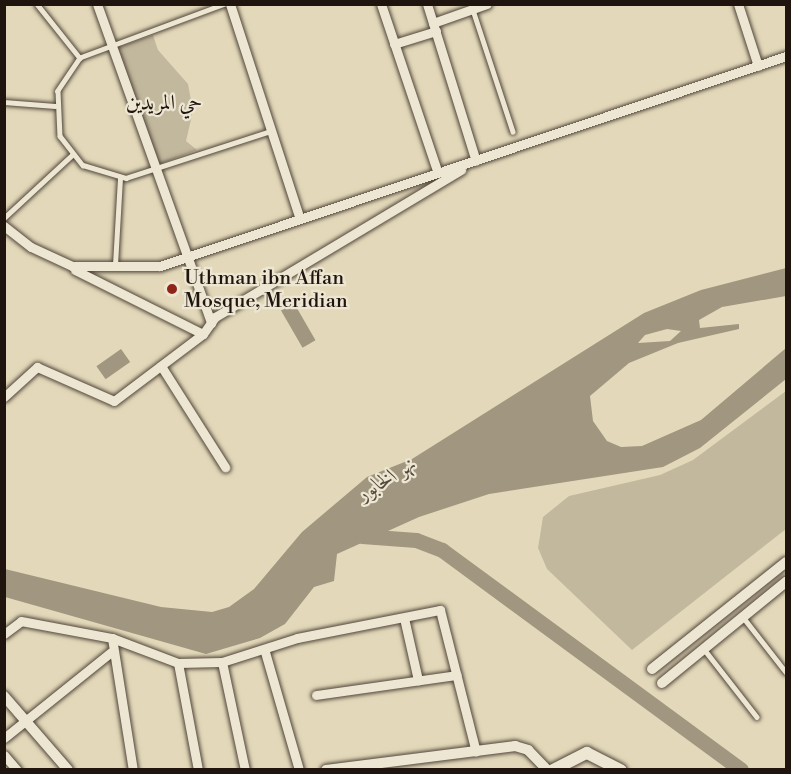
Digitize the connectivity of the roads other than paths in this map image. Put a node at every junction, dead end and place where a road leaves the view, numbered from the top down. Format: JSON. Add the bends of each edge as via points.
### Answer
{"nodes":[{"id":1,"x":37,"y":4,"type":"edge"},
{"id":2,"x":97,"y":4,"type":"edge"},
{"id":3,"x":225,"y":4,"type":"edge"},
{"id":4,"x":230,"y":4,"type":"edge"},
{"id":5,"x":381,"y":4,"type":"edge"},
{"id":6,"x":427,"y":4,"type":"edge"},
{"id":7,"x":487,"y":4,"type":"edge"},
{"id":8,"x":738,"y":4,"type":"edge"},
{"id":9,"x":473,"y":10,"type":"junction"},
{"id":10,"x":435,"y":27,"type":"junction"},
{"id":11,"x":111,"y":43,"type":"junction"},
{"id":12,"x":394,"y":44,"type":"junction"},
{"id":13,"x":786,"y":56,"type":"edge"},
{"id":14,"x":80,"y":58,"type":"junction"},
{"id":15,"x":758,"y":66,"type":"junction"},
{"id":16,"x":4,"y":102,"type":"edge"},
{"id":17,"x":55,"y":106,"type":"junction"},
{"id":18,"x":271,"y":131,"type":"junction"},
{"id":19,"x":513,"y":132,"type":"dead end"},
{"id":20,"x":72,"y":155,"type":"junction"},
{"id":21,"x":479,"y":159,"type":"junction"},
{"id":22,"x":155,"y":171,"type":"junction"},
{"id":23,"x":438,"y":173,"type":"junction"},
{"id":24,"x":120,"y":178,"type":"junction"},
{"id":25,"x":4,"y":218,"type":"edge"},
{"id":26,"x":300,"y":219,"type":"junction"},
{"id":27,"x":4,"y":226,"type":"edge"},
{"id":28,"x":185,"y":259,"type":"junction"},
{"id":29,"x":57,"y":261,"type":"junction"},
{"id":30,"x":115,"y":268,"type":"junction"},
{"id":31,"x":211,"y":323,"type":"junction"},
{"id":32,"x":203,"y":334,"type":"junction"},
{"id":33,"x":161,"y":366,"type":"junction"},
{"id":34,"x":4,"y":397,"type":"edge"},
{"id":35,"x":225,"y":467,"type":"dead end"},
{"id":36,"x":786,"y":562,"type":"edge"},
{"id":37,"x":786,"y":582,"type":"edge"},
{"id":38,"x":743,"y":617,"type":"junction"},
{"id":39,"x":404,"y":618,"type":"junction"},
{"id":40,"x":4,"y":634,"type":"edge"},
{"id":41,"x":112,"y":638,"type":"junction"},
{"id":42,"x":704,"y":649,"type":"junction"},
{"id":43,"x":111,"y":652,"type":"junction"},
{"id":44,"x":265,"y":652,"type":"junction"},
{"id":45,"x":222,"y":662,"type":"junction"},
{"id":46,"x":178,"y":663,"type":"junction"},
{"id":47,"x":652,"y":669,"type":"dead end"},
{"id":48,"x":786,"y":672,"type":"edge"},
{"id":49,"x":457,"y":675,"type":"junction"},
{"id":50,"x":418,"y":680,"type":"junction"},
{"id":51,"x":662,"y":683,"type":"dead end"},
{"id":52,"x":316,"y":695,"type":"dead end"},
{"id":53,"x":4,"y":696,"type":"edge"},
{"id":54,"x":757,"y":717,"type":"dead end"},
{"id":55,"x":25,"y":722,"type":"junction"},
{"id":56,"x":4,"y":738,"type":"edge"},
{"id":57,"x":476,"y":752,"type":"junction"},
{"id":58,"x":4,"y":755,"type":"edge"},
{"id":59,"x":344,"y":768,"type":"edge"},
{"id":60,"x":17,"y":770,"type":"edge"},
{"id":61,"x":68,"y":770,"type":"edge"},
{"id":62,"x":133,"y":770,"type":"edge"},
{"id":63,"x":198,"y":770,"type":"edge"},
{"id":64,"x":245,"y":770,"type":"edge"},
{"id":65,"x":299,"y":770,"type":"edge"},
{"id":66,"x":327,"y":770,"type":"edge"},
{"id":67,"x":547,"y":770,"type":"edge"},
{"id":68,"x":553,"y":770,"type":"edge"},
{"id":69,"x":621,"y":770,"type":"edge"}],
"edges":[{"from":1,"to":14,"type":"lane"},
{"from":2,"to":11,"type":"street"},
{"from":3,"to":11,"type":"lane"},
{"from":4,"to":18,"type":"street"},
{"from":5,"to":12,"type":"street"},
{"from":6,"to":10,"type":"street"},
{"from":7,"to":9,"type":"street"},
{"from":8,"to":15,"type":"street"},
{"from":9,"to":10,"type":"street"},
{"from":9,"to":19,"type":"lane"},
{"from":10,"to":12,"type":"street"},
{"from":10,"to":21,"type":"street"},
{"from":11,"to":14,"type":"lane"},
{"from":11,"to":22,"type":"street"},
{"from":12,"to":23,"type":"street"},
{"from":13,"to":15,"type":"street"},
{"from":14,"to":17,"type":"lane","via":[[61,82]]},
{"from":15,"to":21,"type":"street"},
{"from":16,"to":17,"type":"lane"},
{"from":17,"to":20,"type":"lane","via":[[60,136]]},
{"from":18,"to":22,"type":"lane"},
{"from":18,"to":26,"type":"street"},
{"from":20,"to":24,"type":"lane","via":[[91,170]]},
{"from":20,"to":25,"type":"lane"},
{"from":21,"to":23,"type":"street"},
{"from":21,"to":31,"type":"street","via":[[326,247]]},
{"from":22,"to":24,"type":"lane"},
{"from":22,"to":28,"type":"street"},
{"from":23,"to":26,"type":"street"},
{"from":24,"to":30,"type":"lane"},
{"from":26,"to":28,"type":"street"},
{"from":27,"to":29,"type":"street"},
{"from":28,"to":30,"type":"street"},
{"from":28,"to":31,"type":"street"},
{"from":29,"to":30,"type":"street"},
{"from":29,"to":32,"type":"street"},
{"from":31,"to":32,"type":"street"},
{"from":32,"to":33,"type":"street"},
{"from":33,"to":34,"type":"street","via":[[114,401],[37,367]]},
{"from":33,"to":35,"type":"street"},
{"from":36,"to":47,"type":"street"},
{"from":37,"to":38,"type":"street"},
{"from":38,"to":42,"type":"street"},
{"from":38,"to":48,"type":"lane"},
{"from":39,"to":44,"type":"street","via":[[297,638]]},
{"from":39,"to":49,"type":"street","via":[[440,610]]},
{"from":39,"to":50,"type":"street"},
{"from":40,"to":41,"type":"street","via":[[21,621]]},
{"from":41,"to":43,"type":"street"},
{"from":41,"to":46,"type":"street"},
{"from":42,"to":51,"type":"street"},
{"from":42,"to":54,"type":"lane"},
{"from":43,"to":55,"type":"street"},
{"from":43,"to":62,"type":"street"},
{"from":44,"to":45,"type":"street"},
{"from":44,"to":65,"type":"street"},
{"from":45,"to":46,"type":"street"},
{"from":45,"to":64,"type":"street"},
{"from":46,"to":63,"type":"street"},
{"from":49,"to":50,"type":"street"},
{"from":49,"to":57,"type":"street"},
{"from":50,"to":52,"type":"street"},
{"from":53,"to":55,"type":"street"},
{"from":55,"to":56,"type":"street"},
{"from":55,"to":61,"type":"street"},
{"from":57,"to":59,"type":"street"},
{"from":57,"to":67,"type":"street","via":[[521,747]]},
{"from":58,"to":60,"type":"street"},
{"from":59,"to":66,"type":"street"},
{"from":68,"to":69,"type":"main road","via":[[587,753]]}]}
